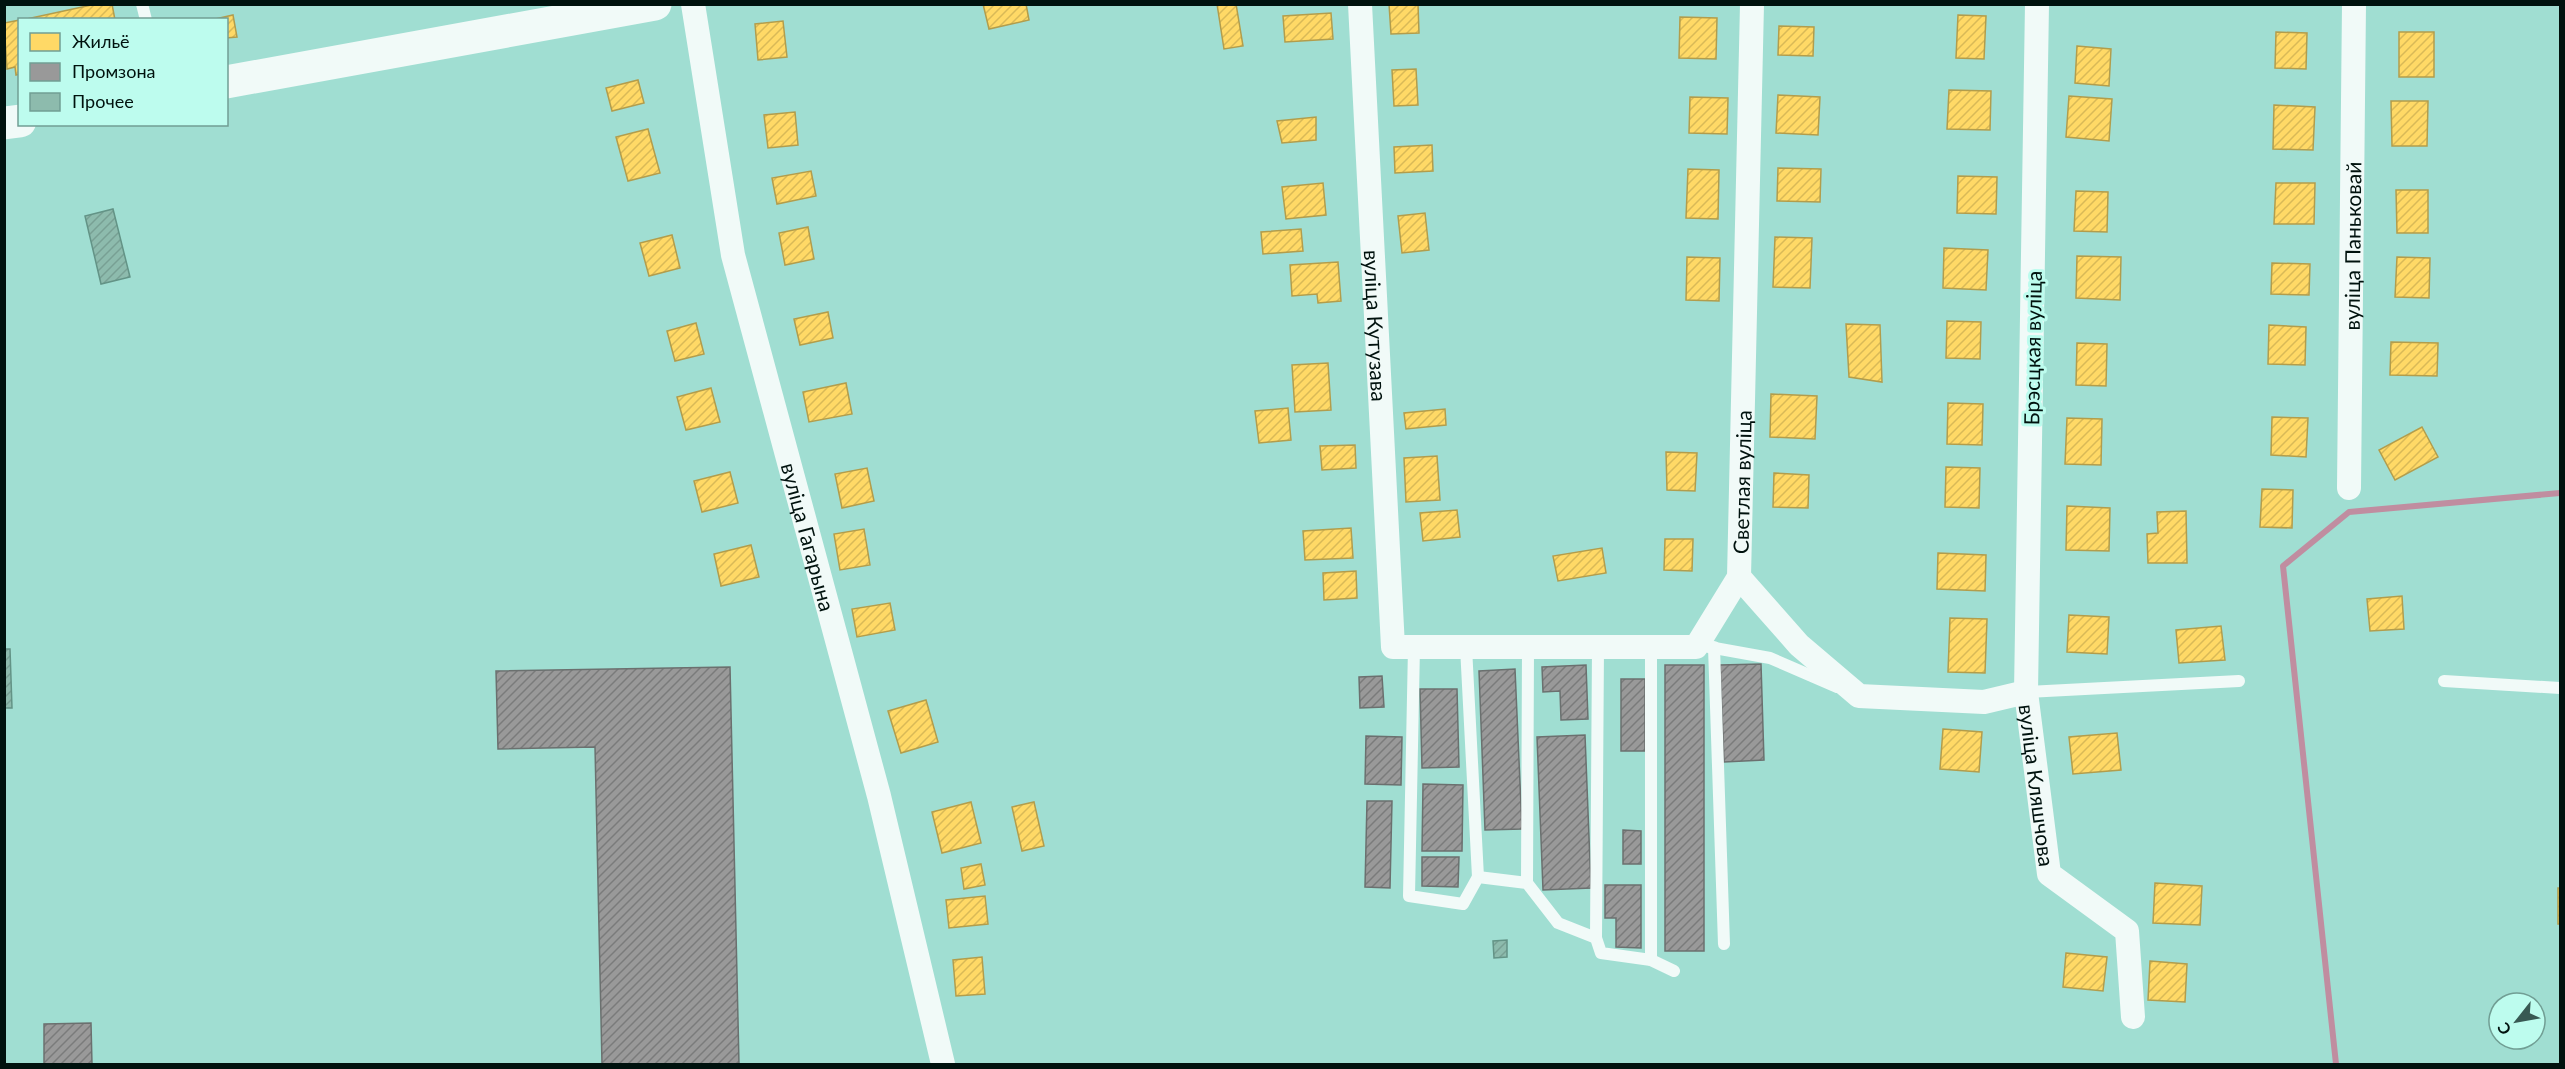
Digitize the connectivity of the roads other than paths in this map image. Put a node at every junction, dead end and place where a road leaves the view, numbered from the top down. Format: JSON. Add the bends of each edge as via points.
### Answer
{"nodes":[{"id":1,"x":655,"y":4,"type":"edge"},
{"id":2,"x":693,"y":4,"type":"edge"},
{"id":3,"x":1360,"y":4,"type":"edge"},
{"id":4,"x":1752,"y":4,"type":"edge"},
{"id":5,"x":2037,"y":4,"type":"edge"},
{"id":6,"x":2354,"y":4,"type":"edge"},
{"id":7,"x":228,"y":82,"type":"edge"},
{"id":8,"x":2349,"y":488,"type":"dead end"},
{"id":9,"x":1739,"y":577,"type":"junction"},
{"id":10,"x":1404,"y":647,"type":"junction"},
{"id":11,"x":1466,"y":647,"type":"junction"},
{"id":12,"x":1528,"y":647,"type":"junction"},
{"id":13,"x":1598,"y":647,"type":"junction"},
{"id":14,"x":1651,"y":647,"type":"junction"},
{"id":15,"x":1705,"y":647,"type":"junction"},
{"id":16,"x":2239,"y":681,"type":"dead end"},
{"id":17,"x":2444,"y":681,"type":"dead end"},
{"id":18,"x":2560,"y":688,"type":"edge"},
{"id":19,"x":2026,"y":692,"type":"junction"},
{"id":20,"x":1859,"y":696,"type":"junction"},
{"id":21,"x":1478,"y":877,"type":"junction"},
{"id":22,"x":1527,"y":883,"type":"junction"},
{"id":23,"x":1596,"y":938,"type":"junction"},
{"id":24,"x":1724,"y":944,"type":"dead end"},
{"id":25,"x":1651,"y":960,"type":"junction"},
{"id":26,"x":1674,"y":971,"type":"dead end"},
{"id":27,"x":2133,"y":1017,"type":"dead end"},
{"id":28,"x":943,"y":1065,"type":"edge"}],
"edges":[{"from":1,"to":7,"type":"street"},
{"from":2,"to":28,"type":"street","name":"вуліца Гагарына","via":[[733,255],[879,796]]},
{"from":3,"to":10,"type":"street","name":"вуліца Кутузава"},
{"from":4,"to":9,"type":"street","name":"Светлая вуліца"},
{"from":5,"to":19,"type":"street","name":"Брэсцкая вуліца"},
{"from":6,"to":8,"type":"street","name":"вуліца Паньковай"},
{"from":9,"to":15,"type":"street","name":"Светлая вуліца"},
{"from":9,"to":20,"type":"street","via":[[1799,645]]},
{"from":10,"to":11,"type":"street"},
{"from":10,"to":21,"type":"lane","via":[[1409,896],[1463,904]]},
{"from":11,"to":12,"type":"street"},
{"from":11,"to":21,"type":"lane"},
{"from":12,"to":13,"type":"street"},
{"from":12,"to":22,"type":"lane"},
{"from":13,"to":14,"type":"street"},
{"from":13,"to":23,"type":"lane"},
{"from":14,"to":15,"type":"street"},
{"from":14,"to":25,"type":"lane"},
{"from":15,"to":20,"type":"lane","via":[[1770,658]]},
{"from":15,"to":24,"type":"lane"},
{"from":16,"to":19,"type":"lane"},
{"from":17,"to":18,"type":"lane"},
{"from":19,"to":20,"type":"street","via":[[1984,702]]},
{"from":19,"to":27,"type":"street","name":"вуліца Кляшчова","via":[[2049,874],[2127,931]]},
{"from":21,"to":22,"type":"lane"},
{"from":22,"to":23,"type":"lane","via":[[1558,923]]},
{"from":23,"to":25,"type":"lane","via":[[1601,953]]},
{"from":25,"to":26,"type":"lane"}]}
